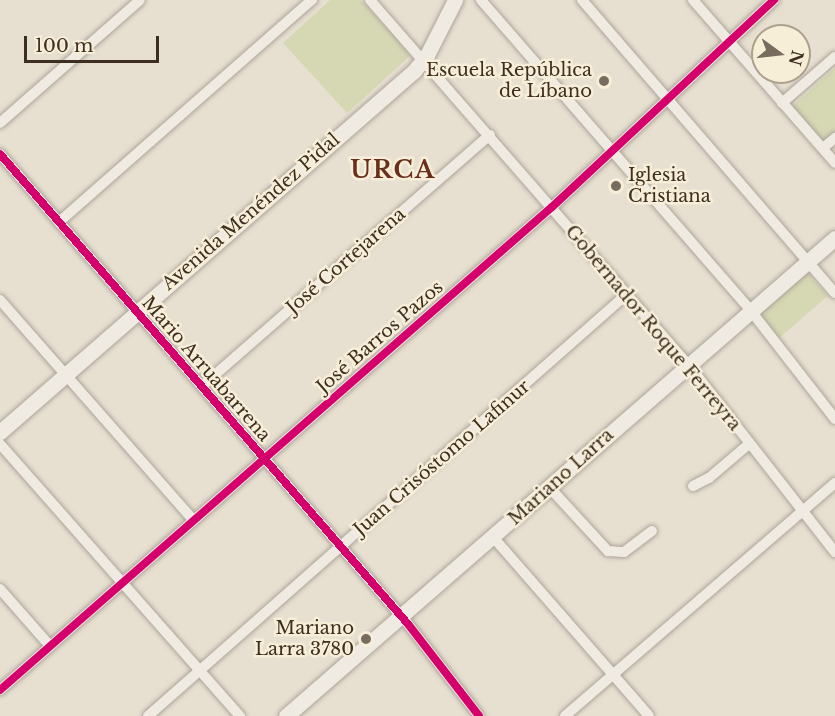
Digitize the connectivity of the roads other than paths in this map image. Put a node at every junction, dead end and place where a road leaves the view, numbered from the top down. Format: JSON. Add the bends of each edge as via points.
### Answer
{"nodes":[{"id":1,"x":140,"y":0,"type":"edge"},
{"id":2,"x":312,"y":0,"type":"edge"},
{"id":3,"x":370,"y":0,"type":"edge"},
{"id":4,"x":455,"y":0,"type":"edge"},
{"id":5,"x":481,"y":0,"type":"edge"},
{"id":6,"x":582,"y":0,"type":"edge"},
{"id":7,"x":693,"y":0,"type":"edge"},
{"id":8,"x":774,"y":0,"type":"edge"},
{"id":9,"x":728,"y":41,"type":"junction"},
{"id":10,"x":835,"y":57,"type":"edge"},
{"id":11,"x":423,"y":61,"type":"junction"},
{"id":12,"x":669,"y":97,"type":"junction"},
{"id":13,"x":782,"y":103,"type":"junction"},
{"id":14,"x":0,"y":123,"type":"edge"},
{"id":15,"x":489,"y":135,"type":"junction"},
{"id":16,"x":835,"y":138,"type":"edge"},
{"id":17,"x":823,"y":148,"type":"junction"},
{"id":18,"x":611,"y":150,"type":"junction"},
{"id":19,"x":0,"y":154,"type":"edge"},
{"id":20,"x":835,"y":163,"type":"edge"},
{"id":21,"x":552,"y":207,"type":"junction"},
{"id":22,"x":59,"y":222,"type":"junction"},
{"id":23,"x":835,"y":238,"type":"edge"},
{"id":24,"x":810,"y":261,"type":"junction"},
{"id":25,"x":835,"y":293,"type":"edge"},
{"id":26,"x":627,"y":294,"type":"junction"},
{"id":27,"x":0,"y":300,"type":"edge"},
{"id":28,"x":751,"y":311,"type":"junction"},
{"id":29,"x":137,"y":312,"type":"junction"},
{"id":30,"x":688,"y":364,"type":"junction"},
{"id":31,"x":64,"y":375,"type":"junction"},
{"id":32,"x":202,"y":386,"type":"junction"},
{"id":33,"x":835,"y":418,"type":"edge"},
{"id":34,"x":0,"y":432,"type":"edge"},
{"id":35,"x":0,"y":444,"type":"edge"},
{"id":36,"x":749,"y":444,"type":"junction"},
{"id":37,"x":264,"y":458,"type":"junction"},
{"id":38,"x":835,"y":483,"type":"edge"},
{"id":39,"x":693,"y":486,"type":"dead end"},
{"id":40,"x":550,"y":488,"type":"junction"},
{"id":41,"x":803,"y":510,"type":"junction"},
{"id":42,"x":193,"y":520,"type":"junction"},
{"id":43,"x":652,"y":531,"type":"dead end"},
{"id":44,"x":493,"y":537,"type":"junction"},
{"id":45,"x":341,"y":547,"type":"junction"},
{"id":46,"x":835,"y":552,"type":"edge"},
{"id":47,"x":122,"y":583,"type":"junction"},
{"id":48,"x":0,"y":589,"type":"edge"},
{"id":49,"x":401,"y":615,"type":"junction"},
{"id":50,"x":50,"y":646,"type":"junction"},
{"id":51,"x":200,"y":670,"type":"junction"},
{"id":52,"x":613,"y":675,"type":"junction"},
{"id":53,"x":0,"y":690,"type":"edge"},
{"id":54,"x":296,"y":713,"type":"edge"},
{"id":55,"x":148,"y":716,"type":"edge"},
{"id":56,"x":240,"y":716,"type":"edge"},
{"id":57,"x":479,"y":716,"type":"edge"},
{"id":58,"x":565,"y":716,"type":"edge"},
{"id":59,"x":649,"y":716,"type":"edge"}],
"edges":[{"from":1,"to":14,"type":"street"},
{"from":2,"to":22,"type":"street"},
{"from":3,"to":11,"type":"street","name":"Gobernador Roque Ferreyra"},
{"from":4,"to":11,"type":"main road","name":"Avenida Menéndez Pidal"},
{"from":5,"to":18,"type":"street"},
{"from":6,"to":12,"type":"street"},
{"from":7,"to":9,"type":"street"},
{"from":8,"to":9,"type":"street","name":"José Barros Pazos"},
{"from":9,"to":12,"type":"street","name":"José Barros Pazos"},
{"from":9,"to":13,"type":"street"},
{"from":10,"to":13,"type":"street"},
{"from":11,"to":15,"type":"street","name":"Gobernador Roque Ferreyra"},
{"from":11,"to":29,"type":"main road","name":"Avenida Menéndez Pidal"},
{"from":12,"to":18,"type":"street","name":"José Barros Pazos"},
{"from":12,"to":24,"type":"street"},
{"from":13,"to":17,"type":"street"},
{"from":15,"to":21,"type":"street","name":"Gobernador Roque Ferreyra"},
{"from":15,"to":32,"type":"street","name":"José Cortejarena"},
{"from":16,"to":17,"type":"street"},
{"from":17,"to":20,"type":"street"},
{"from":18,"to":21,"type":"street","name":"José Barros Pazos"},
{"from":18,"to":28,"type":"street"},
{"from":19,"to":22,"type":"street","name":"Mario Arruabarrena"},
{"from":21,"to":26,"type":"street","name":"Gobernador Roque Ferreyra"},
{"from":21,"to":37,"type":"street","name":"José Barros Pazos"},
{"from":22,"to":29,"type":"street","name":"Mario Arruabarrena"},
{"from":23,"to":24,"type":"main road","name":"Mariano Larra"},
{"from":24,"to":25,"type":"street"},
{"from":24,"to":28,"type":"main road","name":"Mariano Larra"},
{"from":26,"to":30,"type":"street","name":"Gobernador Roque Ferreyra"},
{"from":26,"to":45,"type":"street","name":"Juan Crisóstomo Lafinur"},
{"from":27,"to":31,"type":"street"},
{"from":28,"to":30,"type":"main road","name":"Mariano Larra"},
{"from":28,"to":33,"type":"street"},
{"from":29,"to":31,"type":"main road","name":"Avenida Menéndez Pidal"},
{"from":29,"to":32,"type":"street","name":"Mario Arruabarrena"},
{"from":30,"to":36,"type":"street","name":"Gobernador Roque Ferreyra"},
{"from":30,"to":40,"type":"main road","name":"Mariano Larra"},
{"from":31,"to":34,"type":"main road","name":"Avenida Menéndez Pidal"},
{"from":31,"to":42,"type":"street"},
{"from":32,"to":37,"type":"street","name":"Mario Arruabarrena"},
{"from":35,"to":47,"type":"street"},
{"from":36,"to":39,"type":"street","via":[[709,478]]},
{"from":36,"to":41,"type":"street","name":"Gobernador Roque Ferreyra"},
{"from":37,"to":42,"type":"street","name":"José Barros Pazos"},
{"from":37,"to":45,"type":"street","name":"Mario Arruabarrena"},
{"from":38,"to":41,"type":"street"},
{"from":40,"to":43,"type":"street","via":[[608,551],[624,552]]},
{"from":40,"to":44,"type":"main road","name":"Mariano Larra"},
{"from":41,"to":46,"type":"street","name":"Gobernador Roque Ferreyra"},
{"from":41,"to":52,"type":"street"},
{"from":42,"to":47,"type":"street","name":"José Barros Pazos"},
{"from":44,"to":49,"type":"main road","name":"Mariano Larra"},
{"from":44,"to":52,"type":"street"},
{"from":45,"to":49,"type":"street","name":"Mario Arruabarrena"},
{"from":45,"to":51,"type":"street","name":"Juan Crisóstomo Lafinur"},
{"from":47,"to":50,"type":"street","name":"José Barros Pazos"},
{"from":47,"to":51,"type":"street"},
{"from":48,"to":50,"type":"street"},
{"from":49,"to":54,"type":"main road","name":"Mariano Larra"},
{"from":49,"to":57,"type":"street","name":"Mario Arruabarrena"},
{"from":50,"to":53,"type":"street","name":"José Barros Pazos"},
{"from":51,"to":55,"type":"street","name":"Juan Crisóstomo Lafinur"},
{"from":51,"to":56,"type":"street"},
{"from":52,"to":58,"type":"street"},
{"from":52,"to":59,"type":"street"}]}
